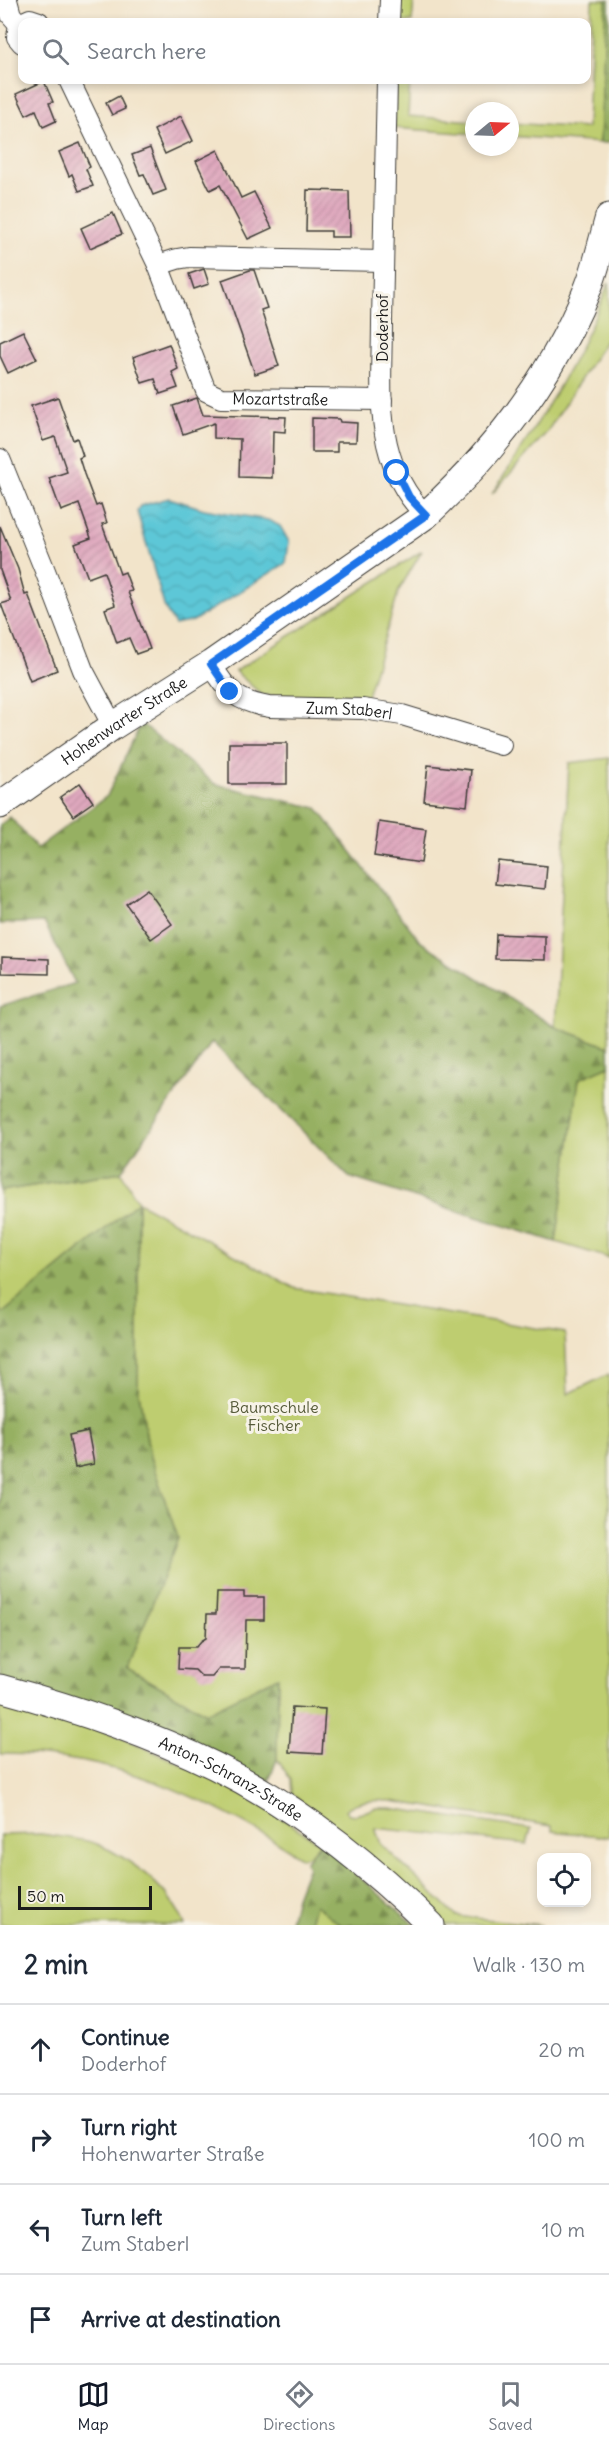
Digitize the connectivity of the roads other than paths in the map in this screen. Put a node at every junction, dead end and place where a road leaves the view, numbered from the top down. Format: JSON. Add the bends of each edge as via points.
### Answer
{"nodes":[{"id":1,"x":7,"y":0,"type":"edge"},
{"id":2,"x":390,"y":0,"type":"edge"},
{"id":3,"x":389,"y":18,"type":"edge"},
{"id":4,"x":18,"y":28,"type":"edge"},
{"id":5,"x":71,"y":84,"type":"edge"},
{"id":6,"x":387,"y":84,"type":"edge"},
{"id":7,"x":609,"y":217,"type":"edge"},
{"id":8,"x":383,"y":261,"type":"junction"},
{"id":9,"x":158,"y":265,"type":"junction"},
{"id":10,"x":382,"y":400,"type":"junction"},
{"id":11,"x":1,"y":462,"type":"edge"},
{"id":12,"x":426,"y":515,"type":"junction"},
{"id":13,"x":211,"y":664,"type":"junction"},
{"id":14,"x":112,"y":726,"type":"junction"},
{"id":15,"x":501,"y":745,"type":"dead end"},
{"id":16,"x":0,"y":805,"type":"edge"},
{"id":17,"x":0,"y":1688,"type":"edge"},
{"id":18,"x":431,"y":1925,"type":"edge"}],
"edges":[{"from":1,"to":4,"type":"street"},
{"from":2,"to":3,"type":"street"},
{"from":5,"to":9,"type":"street","name":"Mozartstraße"},
{"from":6,"to":8,"type":"street","name":"Doderhof"},
{"from":7,"to":12,"type":"street","name":"Hohenwarter Straße","via":[[588,287],[557,351],[512,420],[473,469]]},
{"from":8,"to":9,"type":"street","via":[[189,257]]},
{"from":8,"to":10,"type":"street","name":"Doderhof"},
{"from":9,"to":10,"type":"street","name":"Mozartstraße","via":[[202,386],[211,395]]},
{"from":10,"to":12,"type":"street","name":"Doderhof","via":[[387,445],[397,473],[409,497]]},
{"from":11,"to":14,"type":"street","via":[[83,670]]},
{"from":12,"to":13,"type":"street","name":"Hohenwarter Straße"},
{"from":13,"to":14,"type":"street","name":"Hohenwarter Straße"},
{"from":13,"to":15,"type":"street","name":"Zum Staberl","via":[[230,692],[254,705],[363,709],[402,716]]},
{"from":14,"to":16,"type":"street","name":"Hohenwarter Straße"},
{"from":17,"to":18,"type":"street","name":"Anton-Schranz-Straße","via":[[107,1720],[215,1766],[273,1798],[322,1832]]}]}
